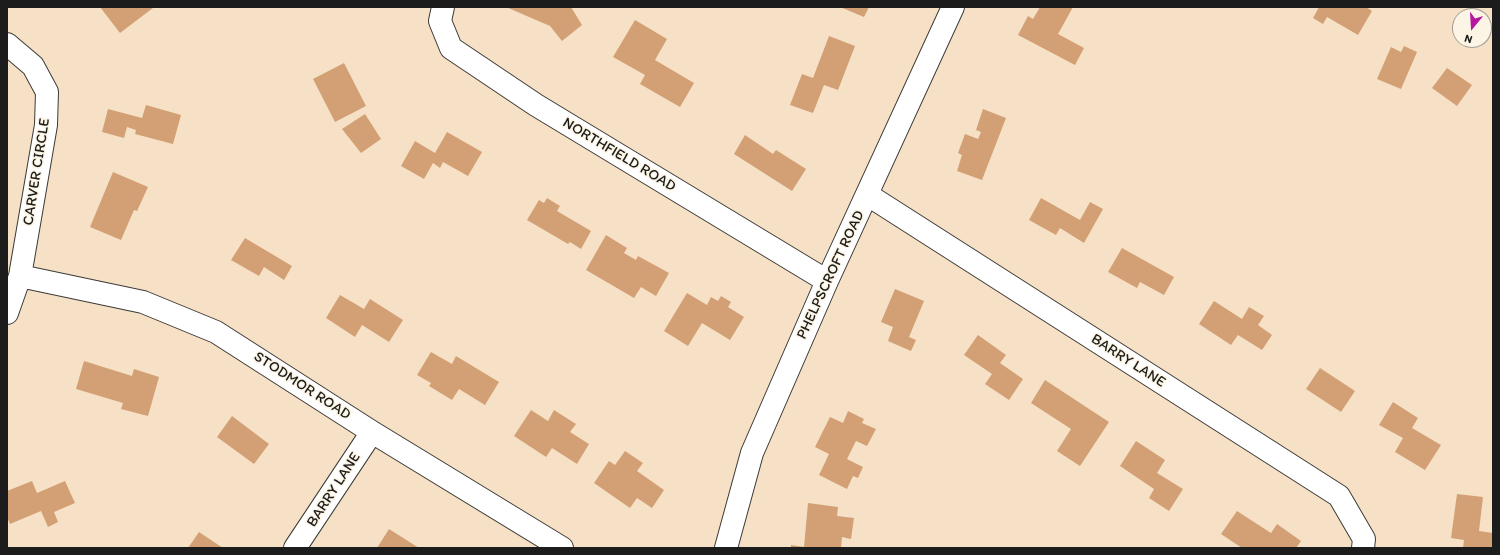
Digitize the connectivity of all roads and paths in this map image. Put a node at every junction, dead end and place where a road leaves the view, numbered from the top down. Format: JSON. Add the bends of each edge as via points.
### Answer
{"nodes":[{"id":1,"x":443,"y":7,"type":"edge"},
{"id":2,"x":953,"y":7,"type":"edge"},
{"id":3,"x":7,"y":44,"type":"edge"},
{"id":4,"x":868,"y":195,"type":"junction"},
{"id":5,"x":20,"y":276,"type":"junction"},
{"id":6,"x":827,"y":282,"type":"junction"},
{"id":7,"x":7,"y":313,"type":"edge"},
{"id":8,"x":372,"y":432,"type":"junction"},
{"id":9,"x":295,"y":548,"type":"edge"},
{"id":10,"x":562,"y":548,"type":"edge"},
{"id":11,"x":726,"y":548,"type":"edge"},
{"id":12,"x":1363,"y":548,"type":"edge"}],
"edges":[{"from":1,"to":6,"type":"street","name":"NORTHFIELD ROAD","via":[[440,21],[451,48],[536,105]]},
{"from":2,"to":4,"type":"street","name":"PHELPSCROFT ROAD"},
{"from":3,"to":5,"type":"street","name":"CARVER CIRCLE","via":[[32,66],[47,92],[46,125]]},
{"from":4,"to":6,"type":"street","name":"PHELPSCROFT ROAD"},
{"from":4,"to":12,"type":"street","name":"BARRY LANE","via":[[1339,496],[1364,539]]},
{"from":5,"to":7,"type":"street","name":"CARVER CIRCLE"},
{"from":5,"to":8,"type":"street","name":"STODMOR ROAD","via":[[143,302],[216,332]]},
{"from":6,"to":11,"type":"street","name":"PHELPSCROFT ROAD","via":[[752,453]]},
{"from":8,"to":9,"type":"street","name":"BARRY LANE"},
{"from":8,"to":10,"type":"street","name":"STODMOR ROAD"}]}
